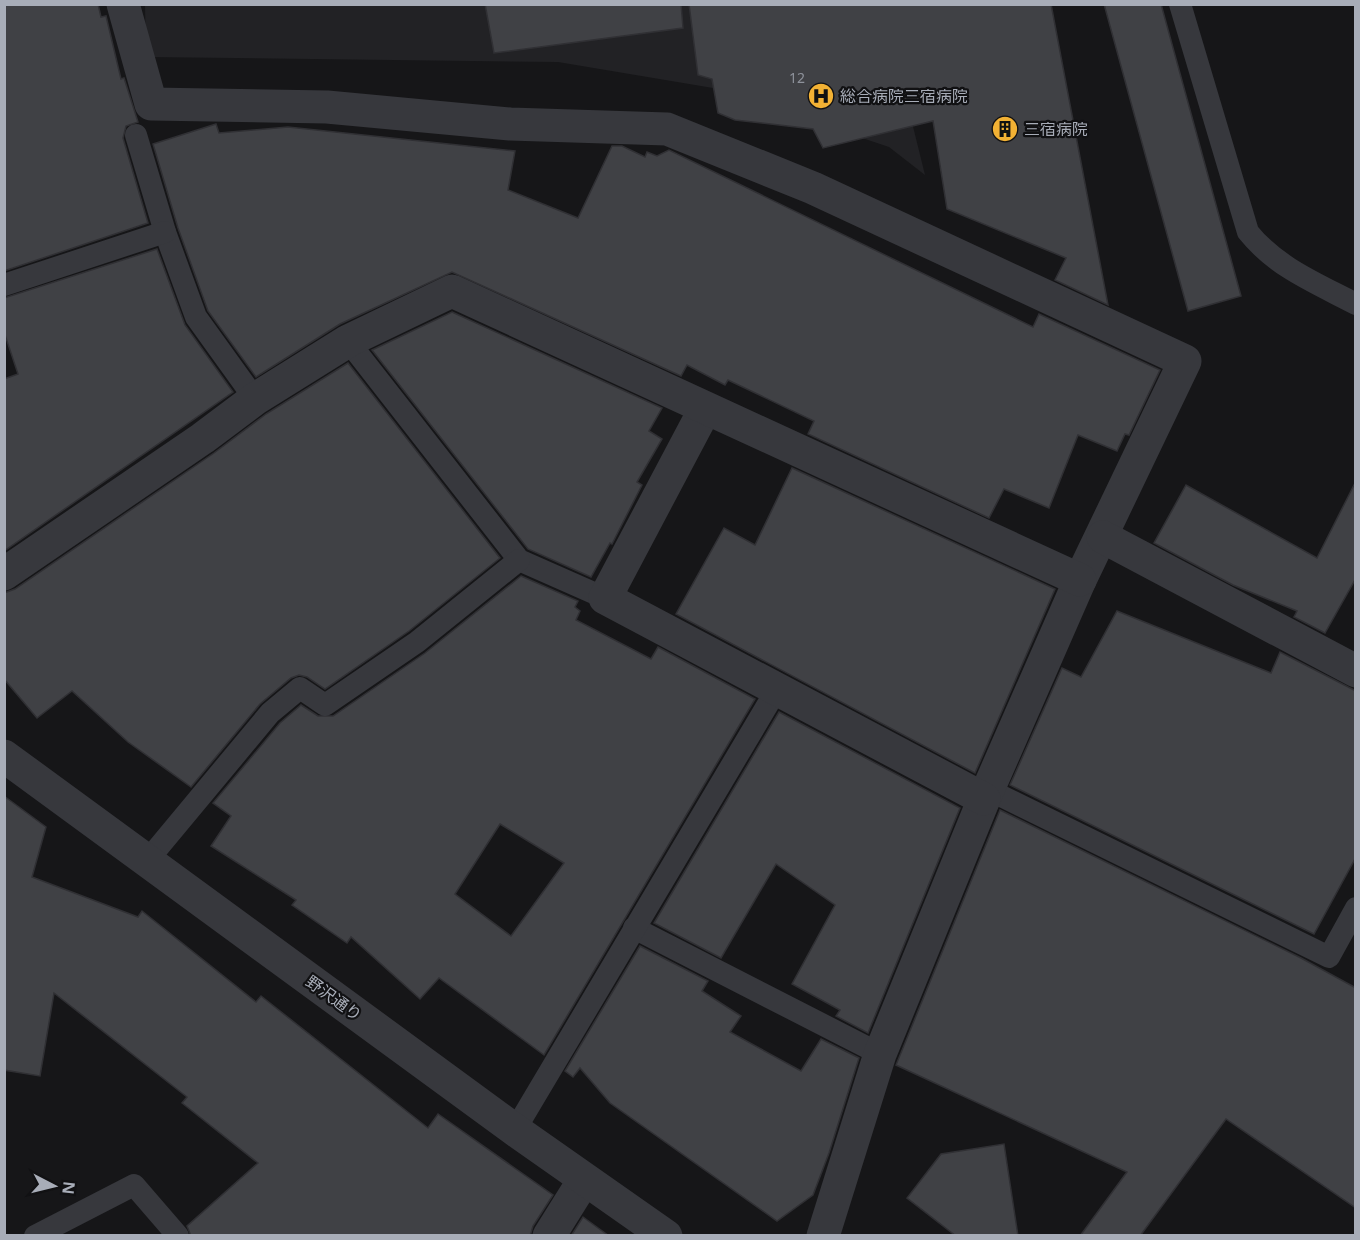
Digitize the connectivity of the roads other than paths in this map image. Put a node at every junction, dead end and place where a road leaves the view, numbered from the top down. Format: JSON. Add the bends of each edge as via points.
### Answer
{"nodes":[{"id":1,"x":123,"y":4,"type":"edge"},
{"id":2,"x":1180,"y":4,"type":"edge"},
{"id":3,"x":136,"y":135,"type":"dead end"},
{"id":4,"x":165,"y":232,"type":"junction"},
{"id":5,"x":4,"y":285,"type":"edge"},
{"id":6,"x":1356,"y":304,"type":"edge"},
{"id":7,"x":348,"y":341,"type":"junction"},
{"id":8,"x":255,"y":399,"type":"junction"},
{"id":9,"x":705,"y":409,"type":"junction"},
{"id":10,"x":1103,"y":537,"type":"junction"},
{"id":11,"x":519,"y":560,"type":"junction"},
{"id":12,"x":4,"y":574,"type":"edge"},
{"id":13,"x":1080,"y":580,"type":"junction"},
{"id":14,"x":605,"y":598,"type":"junction"},
{"id":15,"x":1356,"y":671,"type":"edge"},
{"id":16,"x":777,"y":688,"type":"junction"},
{"id":17,"x":4,"y":756,"type":"edge"},
{"id":18,"x":987,"y":795,"type":"junction"},
{"id":19,"x":147,"y":861,"type":"junction"},
{"id":20,"x":1356,"y":908,"type":"edge"},
{"id":21,"x":634,"y":928,"type":"junction"},
{"id":22,"x":880,"y":1054,"type":"junction"},
{"id":23,"x":515,"y":1131,"type":"junction"},
{"id":24,"x":584,"y":1180,"type":"junction"},
{"id":25,"x":35,"y":1236,"type":"edge"},
{"id":26,"x":178,"y":1236,"type":"edge"},
{"id":27,"x":549,"y":1236,"type":"edge"},
{"id":28,"x":666,"y":1236,"type":"edge"},
{"id":29,"x":823,"y":1236,"type":"edge"}],
"edges":[{"from":1,"to":10,"type":"street","via":[[151,104],[327,107],[510,124],[667,129],[813,188],[1185,361]]},
{"from":2,"to":6,"type":"lane","via":[[1248,232],[1262,250],[1286,268]]},
{"from":3,"to":4,"type":"lane"},
{"from":4,"to":5,"type":"lane"},
{"from":4,"to":8,"type":"lane","via":[[196,317]]},
{"from":7,"to":8,"type":"street"},
{"from":7,"to":9,"type":"street","via":[[452,291]]},
{"from":7,"to":11,"type":"lane"},
{"from":8,"to":12,"type":"street"},
{"from":9,"to":13,"type":"street"},
{"from":9,"to":14,"type":"street"},
{"from":10,"to":13,"type":"street"},
{"from":10,"to":15,"type":"street"},
{"from":11,"to":14,"type":"lane"},
{"from":11,"to":19,"type":"lane","via":[[417,642],[325,705],[300,688],[270,713]]},
{"from":13,"to":18,"type":"street"},
{"from":14,"to":16,"type":"street"},
{"from":16,"to":18,"type":"street"},
{"from":16,"to":21,"type":"lane"},
{"from":17,"to":19,"type":"street","name":"野沢通り"},
{"from":18,"to":20,"type":"lane","via":[[1329,957]]},
{"from":18,"to":22,"type":"street"},
{"from":19,"to":23,"type":"street","name":"野沢通り"},
{"from":21,"to":22,"type":"lane"},
{"from":21,"to":23,"type":"lane"},
{"from":22,"to":29,"type":"street"},
{"from":23,"to":24,"type":"street","name":"野沢通り"},
{"from":24,"to":27,"type":"street"},
{"from":24,"to":28,"type":"street","name":"野沢通り"},
{"from":25,"to":26,"type":"lane","via":[[135,1185]]}]}
